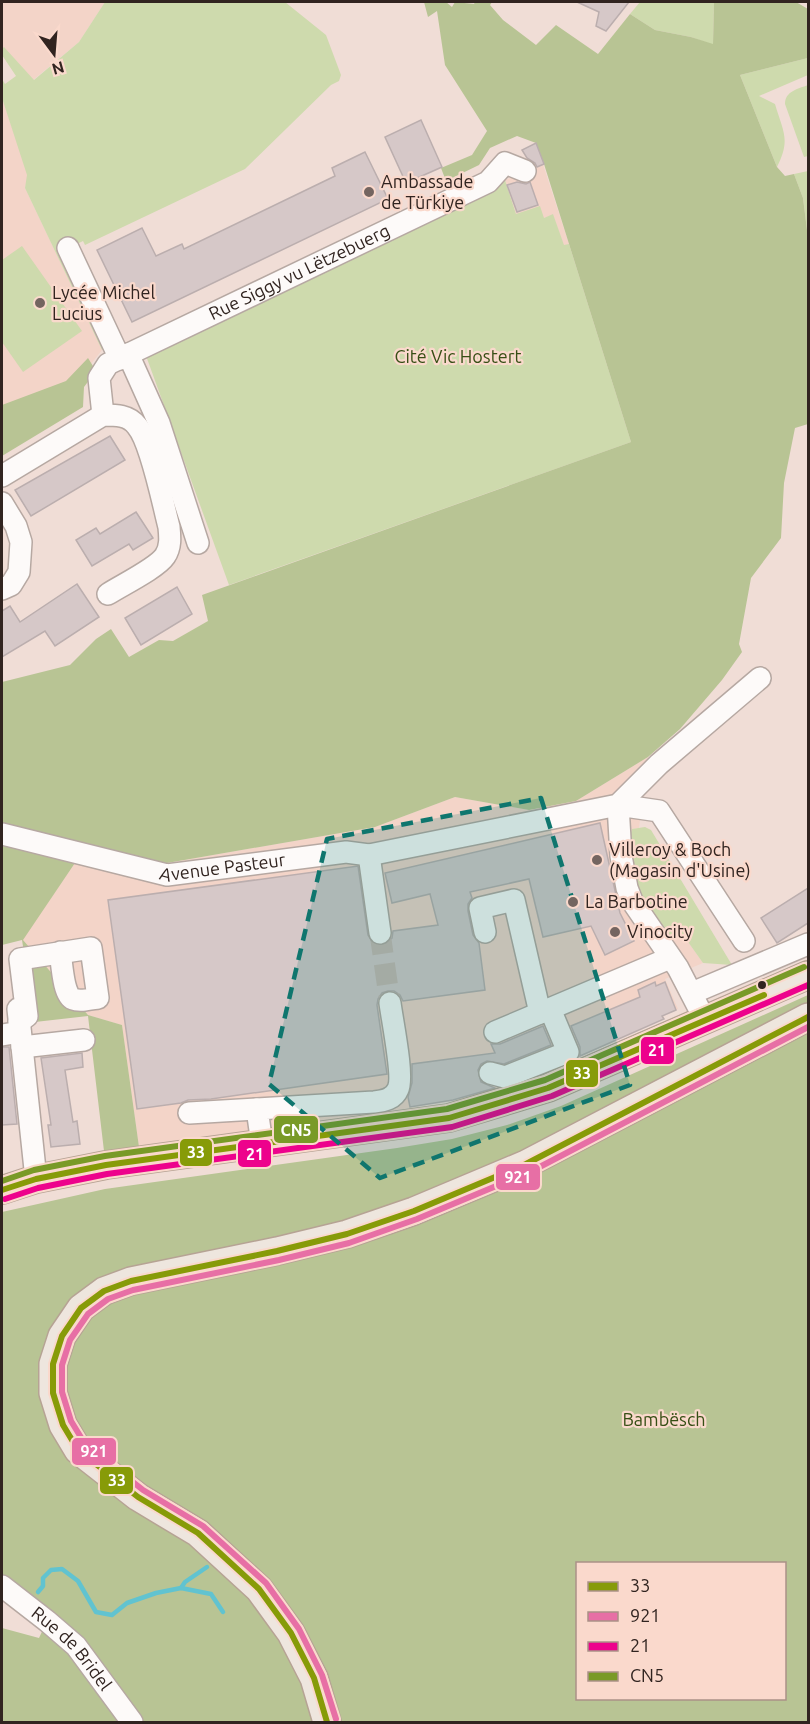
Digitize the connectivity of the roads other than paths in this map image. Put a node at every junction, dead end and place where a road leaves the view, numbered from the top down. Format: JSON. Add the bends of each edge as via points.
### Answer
{"nodes":[{"id":1,"x":525,"y":171,"type":"dead end"},
{"id":2,"x":68,"y":248,"type":"dead end"},
{"id":3,"x":124,"y":357,"type":"junction"},
{"id":4,"x":104,"y":415,"type":"junction"},
{"id":5,"x":2,"y":476,"type":"edge"},
{"id":6,"x":2,"y":503,"type":"edge"},
{"id":7,"x":198,"y":543,"type":"dead end"},
{"id":8,"x":2,"y":589,"type":"edge"},
{"id":9,"x":108,"y":594,"type":"dead end"},
{"id":10,"x":760,"y":678,"type":"dead end"},
{"id":11,"x":618,"y":805,"type":"junction"},
{"id":12,"x":2,"y":834,"type":"edge"},
{"id":13,"x":369,"y":855,"type":"junction"},
{"id":14,"x":485,"y":932,"type":"dead end"},
{"id":15,"x":380,"y":933,"type":"tunnel mouth"},
{"id":16,"x":744,"y":941,"type":"dead end"},
{"id":17,"x":808,"y":944,"type":"edge"},
{"id":18,"x":60,"y":952,"type":"dead end"},
{"id":19,"x":670,"y":958,"type":"junction"},
{"id":20,"x":13,"y":973,"type":"dead end"},
{"id":21,"x":808,"y":975,"type":"edge"},
{"id":22,"x":692,"y":993,"type":"junction"},
{"id":23,"x":390,"y":1003,"type":"tunnel mouth"},
{"id":24,"x":545,"y":1011,"type":"junction"},
{"id":25,"x":808,"y":1017,"type":"edge"},
{"id":26,"x":705,"y":1020,"type":"junction"},
{"id":27,"x":495,"y":1032,"type":"dead end"},
{"id":28,"x":16,"y":1034,"type":"edge"},
{"id":29,"x":84,"y":1040,"type":"dead end"},
{"id":30,"x":490,"y":1073,"type":"dead end"},
{"id":31,"x":257,"y":1109,"type":"junction"},
{"id":32,"x":189,"y":1113,"type":"dead end"},
{"id":33,"x":262,"y":1144,"type":"junction"},
{"id":34,"x":36,"y":1179,"type":"junction"},
{"id":35,"x":2,"y":1190,"type":"edge"},
{"id":36,"x":2,"y":1587,"type":"edge"},
{"id":37,"x":132,"y":1722,"type":"edge"},
{"id":38,"x":327,"y":1722,"type":"edge"}],
"edges":[{"from":1,"to":3,"type":"street","name":"Rue Siggy vu Lëtzebuerg","via":[[505,163],[488,182]]},
{"from":2,"to":3,"type":"street"},
{"from":3,"to":4,"type":"street","name":"Rue Siggy vu Lëtzebuerg","via":[[108,364],[99,378]]},
{"from":3,"to":7,"type":"street","via":[[159,423]]},
{"from":4,"to":5,"type":"street"},
{"from":4,"to":9,"type":"street","via":[[123,416],[137,424],[146,439],[171,542],[165,556],[155,565]]},
{"from":6,"to":8,"type":"street","via":[[21,542],[19,572],[11,585]]},
{"from":10,"to":11,"type":"street","via":[[659,764]]},
{"from":11,"to":13,"type":"street","name":"Avenue Pasteur"},
{"from":11,"to":16,"type":"street","via":[[659,811]]},
{"from":11,"to":19,"type":"street","via":[[627,888]]},
{"from":12,"to":13,"type":"street","name":"Avenue Pasteur","via":[[167,875],[346,852]]},
{"from":13,"to":15,"type":"street"},
{"from":14,"to":24,"type":"street","via":[[480,908],[514,900]]},
{"from":17,"to":22,"type":"street"},
{"from":18,"to":28,"type":"street","via":[[20,959],[27,1016]]},
{"from":19,"to":22,"type":"street"},
{"from":19,"to":24,"type":"street"},
{"from":20,"to":28,"type":"street"},
{"from":21,"to":26,"type":"main road"},
{"from":22,"to":26,"type":"street"},
{"from":23,"to":31,"type":"street","via":[[400,1074],[399,1089],[389,1100]]},
{"from":24,"to":27,"type":"street"},
{"from":24,"to":30,"type":"street","via":[[568,1052],[506,1077]]},
{"from":25,"to":38,"type":"main road","via":[[526,1164],[414,1211],[347,1234],[131,1281],[104,1291],[81,1308],[62,1336],[52,1364],[53,1393],[63,1425],[78,1450],[138,1497],[198,1533],[259,1589],[291,1633],[314,1678]]},
{"from":26,"to":33,"type":"main road","via":[[548,1088],[480,1110],[449,1118]]},
{"from":28,"to":29,"type":"street"},
{"from":28,"to":34,"type":"street"},
{"from":31,"to":32,"type":"street"},
{"from":31,"to":33,"type":"street"},
{"from":33,"to":34,"type":"main road","via":[[106,1165]]},
{"from":34,"to":35,"type":"main road"},
{"from":36,"to":37,"type":"street","name":"Rue de Bridel","via":[[76,1646]]}]}
